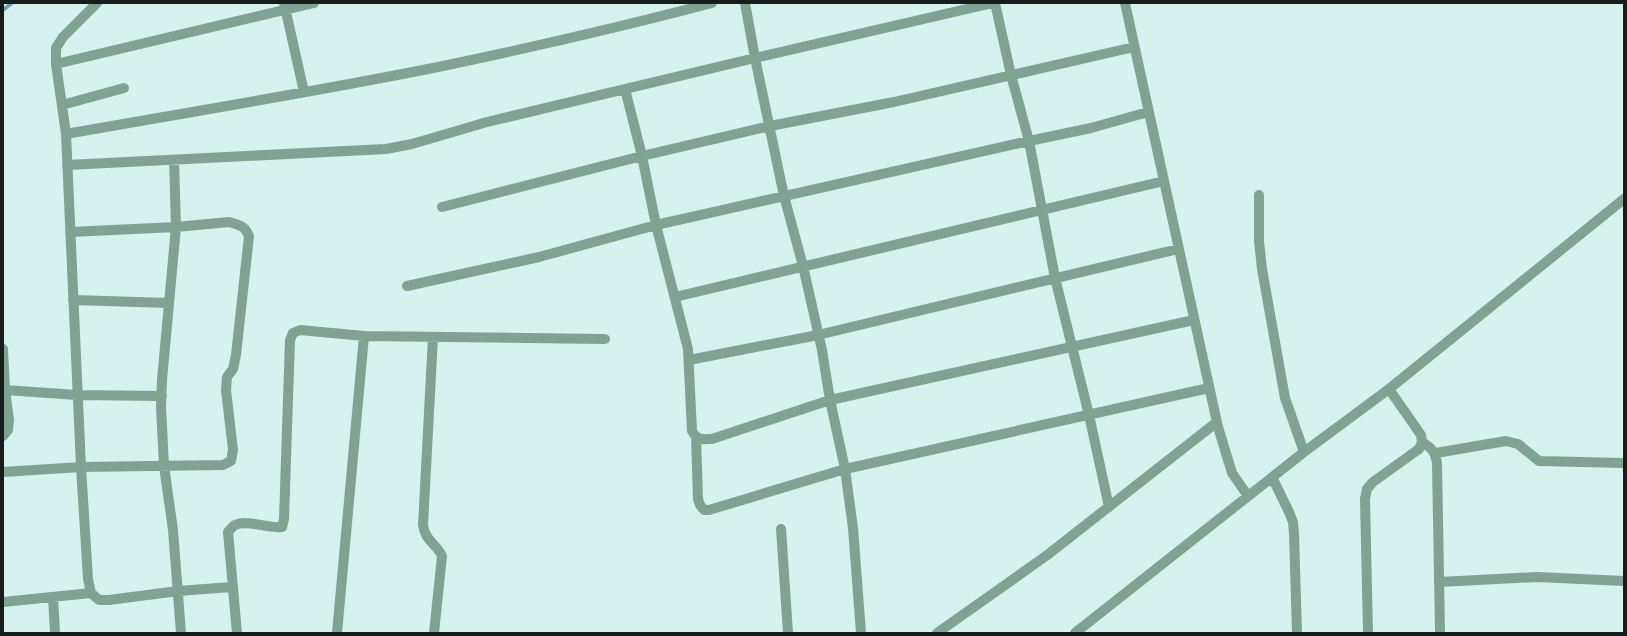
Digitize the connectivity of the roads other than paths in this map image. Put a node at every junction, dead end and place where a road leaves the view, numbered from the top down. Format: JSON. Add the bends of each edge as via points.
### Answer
{"nodes":[{"id":1,"x":97,"y":3,"type":"edge"},
{"id":2,"x":314,"y":3,"type":"edge"},
{"id":3,"x":712,"y":3,"type":"edge"},
{"id":4,"x":745,"y":3,"type":"edge"},
{"id":5,"x":994,"y":3,"type":"edge"},
{"id":6,"x":1124,"y":3,"type":"edge"},
{"id":7,"x":285,"y":6,"type":"edge"},
{"id":8,"x":673,"y":8,"type":"edge"},
{"id":9,"x":1134,"y":47,"type":"junction"},
{"id":10,"x":755,"y":58,"type":"junction"},
{"id":11,"x":56,"y":64,"type":"junction"},
{"id":12,"x":1011,"y":75,"type":"junction"},
{"id":13,"x":124,"y":88,"type":"dead end"},
{"id":14,"x":625,"y":89,"type":"junction"},
{"id":15,"x":304,"y":92,"type":"junction"},
{"id":16,"x":62,"y":105,"type":"junction"},
{"id":17,"x":1148,"y":112,"type":"junction"},
{"id":18,"x":770,"y":126,"type":"junction"},
{"id":19,"x":66,"y":134,"type":"junction"},
{"id":20,"x":1029,"y":141,"type":"junction"},
{"id":21,"x":642,"y":156,"type":"junction"},
{"id":22,"x":174,"y":160,"type":"junction"},
{"id":23,"x":67,"y":165,"type":"junction"},
{"id":24,"x":1164,"y":182,"type":"junction"},
{"id":25,"x":1259,"y":195,"type":"dead end"},
{"id":26,"x":784,"y":196,"type":"junction"},
{"id":27,"x":1624,"y":199,"type":"edge"},
{"id":28,"x":442,"y":207,"type":"dead end"},
{"id":29,"x":1042,"y":210,"type":"junction"},
{"id":30,"x":656,"y":225,"type":"junction"},
{"id":31,"x":176,"y":227,"type":"junction"},
{"id":32,"x":70,"y":232,"type":"junction"},
{"id":33,"x":1178,"y":249,"type":"junction"},
{"id":34,"x":803,"y":266,"type":"junction"},
{"id":35,"x":1055,"y":278,"type":"junction"},
{"id":36,"x":407,"y":286,"type":"dead end"},
{"id":37,"x":675,"y":297,"type":"junction"},
{"id":38,"x":73,"y":300,"type":"junction"},
{"id":39,"x":169,"y":303,"type":"junction"},
{"id":40,"x":1194,"y":320,"type":"junction"},
{"id":41,"x":818,"y":335,"type":"junction"},
{"id":42,"x":364,"y":336,"type":"junction"},
{"id":43,"x":433,"y":337,"type":"junction"},
{"id":44,"x":605,"y":339,"type":"dead end"},
{"id":45,"x":1072,"y":348,"type":"junction"},
{"id":46,"x":3,"y":349,"type":"edge"},
{"id":47,"x":689,"y":360,"type":"junction"},
{"id":48,"x":1209,"y":388,"type":"junction"},
{"id":49,"x":1389,"y":389,"type":"junction"},
{"id":50,"x":5,"y":390,"type":"junction"},
{"id":51,"x":77,"y":395,"type":"junction"},
{"id":52,"x":162,"y":396,"type":"junction"},
{"id":53,"x":830,"y":400,"type":"junction"},
{"id":54,"x":1089,"y":415,"type":"junction"},
{"id":55,"x":1217,"y":422,"type":"junction"},
{"id":56,"x":5,"y":431,"type":"edge"},
{"id":57,"x":696,"y":437,"type":"junction"},
{"id":58,"x":1422,"y":442,"type":"junction"},
{"id":59,"x":1304,"y":452,"type":"junction"},
{"id":60,"x":1436,"y":453,"type":"junction"},
{"id":61,"x":1624,"y":463,"type":"edge"},
{"id":62,"x":164,"y":466,"type":"junction"},
{"id":63,"x":81,"y":467,"type":"junction"},
{"id":64,"x":845,"y":470,"type":"junction"},
{"id":65,"x":3,"y":472,"type":"edge"},
{"id":66,"x":1272,"y":477,"type":"junction"},
{"id":67,"x":1248,"y":496,"type":"junction"},
{"id":68,"x":1109,"y":507,"type":"junction"},
{"id":69,"x":781,"y":529,"type":"dead end"},
{"id":70,"x":1624,"y":581,"type":"edge"},
{"id":71,"x":1439,"y":582,"type":"junction"},
{"id":72,"x":232,"y":587,"type":"junction"},
{"id":73,"x":178,"y":591,"type":"junction"},
{"id":74,"x":91,"y":593,"type":"junction"},
{"id":75,"x":53,"y":597,"type":"junction"},
{"id":76,"x":3,"y":602,"type":"edge"},
{"id":77,"x":55,"y":633,"type":"edge"},
{"id":78,"x":181,"y":633,"type":"edge"},
{"id":79,"x":237,"y":633,"type":"edge"},
{"id":80,"x":337,"y":633,"type":"edge"},
{"id":81,"x":434,"y":633,"type":"edge"},
{"id":82,"x":788,"y":633,"type":"edge"},
{"id":83,"x":861,"y":633,"type":"edge"},
{"id":84,"x":937,"y":633,"type":"edge"},
{"id":85,"x":1075,"y":633,"type":"edge"},
{"id":86,"x":1297,"y":633,"type":"edge"},
{"id":87,"x":1368,"y":633,"type":"edge"},
{"id":88,"x":1440,"y":633,"type":"edge"}],
"edges":[{"from":1,"to":11,"type":"street","via":[[63,37],[56,48]]},
{"from":2,"to":7,"type":"street"},
{"from":3,"to":8,"type":"street"},
{"from":4,"to":10,"type":"street"},
{"from":5,"to":10,"type":"street"},
{"from":5,"to":12,"type":"street"},
{"from":6,"to":9,"type":"street"},
{"from":7,"to":11,"type":"street"},
{"from":7,"to":15,"type":"street"},
{"from":8,"to":15,"type":"street","via":[[438,67]]},
{"from":9,"to":12,"type":"street"},
{"from":9,"to":17,"type":"street"},
{"from":10,"to":14,"type":"street"},
{"from":10,"to":18,"type":"street"},
{"from":11,"to":16,"type":"street"},
{"from":12,"to":18,"type":"street","via":[[894,102]]},
{"from":12,"to":20,"type":"street"},
{"from":13,"to":16,"type":"street"},
{"from":14,"to":21,"type":"street"},
{"from":14,"to":22,"type":"street","via":[[386,149]]},
{"from":15,"to":19,"type":"street"},
{"from":16,"to":19,"type":"street"},
{"from":17,"to":20,"type":"street","via":[[1091,128]]},
{"from":17,"to":24,"type":"street"},
{"from":18,"to":21,"type":"street"},
{"from":18,"to":26,"type":"street"},
{"from":19,"to":23,"type":"street"},
{"from":20,"to":26,"type":"street"},
{"from":20,"to":29,"type":"street"},
{"from":21,"to":28,"type":"street"},
{"from":21,"to":30,"type":"street"},
{"from":22,"to":23,"type":"street"},
{"from":22,"to":31,"type":"street"},
{"from":23,"to":32,"type":"street"},
{"from":24,"to":29,"type":"street"},
{"from":24,"to":33,"type":"street"},
{"from":25,"to":59,"type":"street","via":[[1262,269],[1285,398]]},
{"from":26,"to":30,"type":"street"},
{"from":26,"to":34,"type":"street"},
{"from":27,"to":49,"type":"street"},
{"from":29,"to":34,"type":"street"},
{"from":29,"to":35,"type":"street"},
{"from":30,"to":36,"type":"street","via":[[539,257]]},
{"from":30,"to":37,"type":"street"},
{"from":31,"to":32,"type":"street"},
{"from":31,"to":39,"type":"street"},
{"from":31,"to":62,"type":"street","via":[[229,222],[246,229],[249,236],[236,355],[233,369],[227,377],[226,390],[233,450],[231,461],[223,465]]},
{"from":32,"to":38,"type":"street"},
{"from":33,"to":35,"type":"street"},
{"from":33,"to":40,"type":"street"},
{"from":34,"to":37,"type":"street"},
{"from":34,"to":41,"type":"street"},
{"from":35,"to":41,"type":"street"},
{"from":35,"to":45,"type":"street"},
{"from":37,"to":47,"type":"street"},
{"from":38,"to":39,"type":"street"},
{"from":38,"to":51,"type":"street"},
{"from":39,"to":52,"type":"street"},
{"from":40,"to":45,"type":"street"},
{"from":40,"to":48,"type":"street"},
{"from":41,"to":47,"type":"street"},
{"from":41,"to":53,"type":"street"},
{"from":42,"to":43,"type":"street"},
{"from":42,"to":72,"type":"street","via":[[300,330],[293,333],[290,340],[284,519],[282,527],[236,525],[228,532]]},
{"from":42,"to":80,"type":"street"},
{"from":43,"to":44,"type":"street"},
{"from":43,"to":81,"type":"street","via":[[423,526],[424,534],[442,556]]},
{"from":45,"to":53,"type":"street"},
{"from":45,"to":54,"type":"street"},
{"from":46,"to":50,"type":"street"},
{"from":47,"to":57,"type":"street","via":[[692,431]]},
{"from":48,"to":54,"type":"street"},
{"from":48,"to":55,"type":"street"},
{"from":49,"to":58,"type":"street","via":[[1421,434]]},
{"from":49,"to":59,"type":"street"},
{"from":50,"to":51,"type":"street"},
{"from":50,"to":56,"type":"street","via":[[9,420]]},
{"from":51,"to":52,"type":"street"},
{"from":51,"to":63,"type":"street"},
{"from":52,"to":62,"type":"street"},
{"from":53,"to":57,"type":"street","via":[[712,439],[700,440]]},
{"from":53,"to":64,"type":"street"},
{"from":54,"to":64,"type":"street"},
{"from":54,"to":68,"type":"street"},
{"from":55,"to":67,"type":"street","via":[[1232,473]]},
{"from":55,"to":68,"type":"street"},
{"from":57,"to":64,"type":"street","via":[[698,499],[704,510]]},
{"from":58,"to":60,"type":"street"},
{"from":58,"to":87,"type":"street","via":[[1419,449],[1367,489],[1365,499]]},
{"from":59,"to":66,"type":"street"},
{"from":60,"to":61,"type":"street","via":[[1506,441],[1518,444],[1539,461]]},
{"from":60,"to":71,"type":"street"},
{"from":62,"to":63,"type":"street"},
{"from":62,"to":73,"type":"street"},
{"from":63,"to":65,"type":"street"},
{"from":63,"to":74,"type":"street"},
{"from":64,"to":83,"type":"street","via":[[853,528]]},
{"from":66,"to":67,"type":"street"},
{"from":66,"to":86,"type":"street","via":[[1293,522]]},
{"from":67,"to":85,"type":"street"},
{"from":68,"to":84,"type":"street","via":[[1046,556]]},
{"from":69,"to":82,"type":"street"},
{"from":70,"to":71,"type":"street","via":[[1537,577]]},
{"from":71,"to":88,"type":"street"},
{"from":72,"to":73,"type":"street"},
{"from":72,"to":79,"type":"street"},
{"from":73,"to":74,"type":"street","via":[[109,600],[99,600]]},
{"from":73,"to":78,"type":"street"},
{"from":74,"to":75,"type":"street"},
{"from":75,"to":76,"type":"street"},
{"from":75,"to":77,"type":"street"}]}
